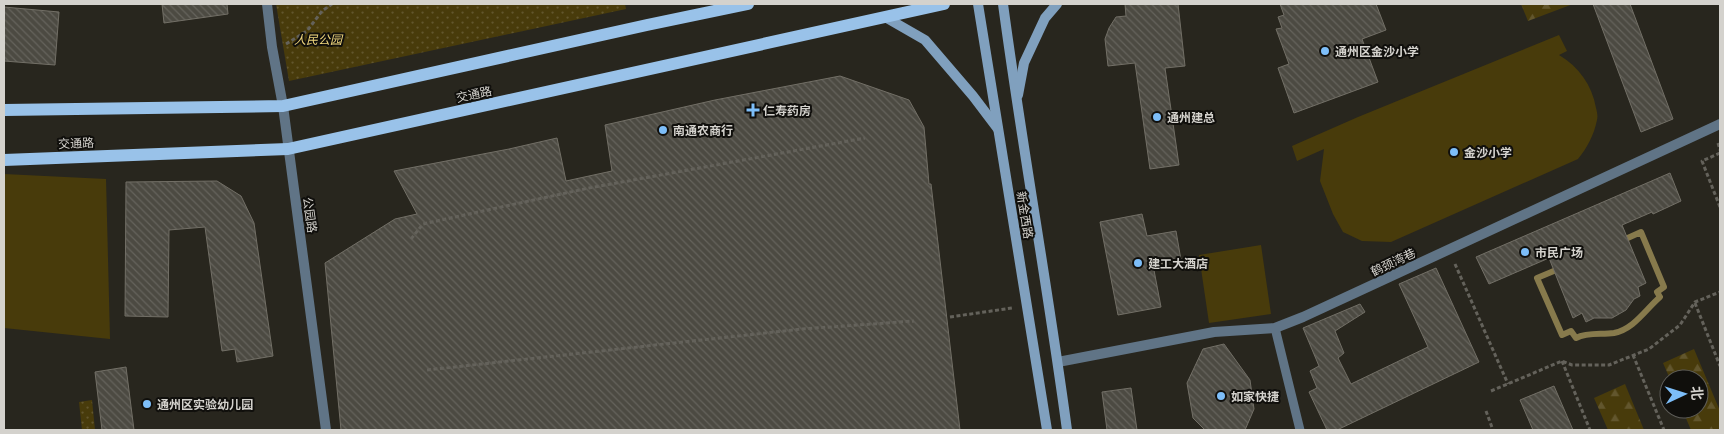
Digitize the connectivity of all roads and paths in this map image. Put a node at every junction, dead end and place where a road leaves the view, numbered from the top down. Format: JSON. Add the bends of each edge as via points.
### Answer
{"nodes":[{"id":1,"x":267,"y":4,"type":"edge"},
{"id":2,"x":332,"y":4,"type":"edge"},
{"id":3,"x":748,"y":4,"type":"edge"},
{"id":4,"x":944,"y":4,"type":"edge"},
{"id":5,"x":978,"y":4,"type":"edge"},
{"id":6,"x":1003,"y":4,"type":"edge"},
{"id":7,"x":1057,"y":4,"type":"edge"},
{"id":8,"x":885,"y":17,"type":"junction"},
{"id":9,"x":272,"y":47,"type":"junction"},
{"id":10,"x":1016,"y":103,"type":"junction"},
{"id":11,"x":283,"y":106,"type":"junction"},
{"id":12,"x":4,"y":110,"type":"edge"},
{"id":13,"x":1720,"y":124,"type":"edge"},
{"id":14,"x":998,"y":130,"type":"junction"},
{"id":15,"x":865,"y":138,"type":"dead end"},
{"id":16,"x":288,"y":149,"type":"junction"},
{"id":17,"x":1720,"y":153,"type":"edge"},
{"id":18,"x":4,"y":160,"type":"edge"},
{"id":19,"x":1720,"y":207,"type":"edge"},
{"id":20,"x":411,"y":239,"type":"dead end"},
{"id":21,"x":1449,"y":249,"type":"junction"},
{"id":22,"x":1720,"y":292,"type":"edge"},
{"id":23,"x":1695,"y":302,"type":"junction"},
{"id":24,"x":1027,"y":306,"type":"junction"},
{"id":25,"x":950,"y":317,"type":"dead end"},
{"id":26,"x":914,"y":321,"type":"dead end"},
{"id":27,"x":1275,"y":328,"type":"junction"},
{"id":28,"x":1633,"y":356,"type":"junction"},
{"id":29,"x":1562,"y":361,"type":"junction"},
{"id":30,"x":1058,"y":362,"type":"junction"},
{"id":31,"x":1720,"y":366,"type":"edge"},
{"id":32,"x":427,"y":370,"type":"dead end"},
{"id":33,"x":1508,"y":384,"type":"junction"},
{"id":34,"x":1491,"y":391,"type":"dead end"},
{"id":35,"x":1486,"y":411,"type":"dead end"},
{"id":36,"x":326,"y":430,"type":"edge"},
{"id":37,"x":1047,"y":430,"type":"edge"},
{"id":38,"x":1067,"y":430,"type":"edge"},
{"id":39,"x":1300,"y":430,"type":"edge"},
{"id":40,"x":1493,"y":430,"type":"edge"},
{"id":41,"x":1590,"y":430,"type":"edge"},
{"id":42,"x":1664,"y":430,"type":"edge"}],
"edges":[{"from":1,"to":9,"type":"street","name":"公园路"},
{"from":2,"to":9,"type":"path","via":[[322,11],[307,31],[282,47]]},
{"from":3,"to":11,"type":"main road"},
{"from":4,"to":8,"type":"main road","name":"交通路"},
{"from":5,"to":14,"type":"main road","name":"新金西路"},
{"from":6,"to":10,"type":"main road","name":"新金西路"},
{"from":7,"to":10,"type":"main road","via":[[1045,18],[1024,63]]},
{"from":8,"to":14,"type":"main road","via":[[925,40]]},
{"from":8,"to":16,"type":"main road","name":"交通路"},
{"from":9,"to":11,"type":"street","name":"公园路"},
{"from":10,"to":30,"type":"main road","name":"新金西路"},
{"from":11,"to":12,"type":"main road"},
{"from":11,"to":16,"type":"street","name":"公园路"},
{"from":13,"to":21,"type":"street","name":"鹤颈湾巷"},
{"from":14,"to":24,"type":"main road","name":"新金西路"},
{"from":15,"to":20,"type":"path","via":[[588,188],[423,224]]},
{"from":16,"to":18,"type":"main road","name":"交通路"},
{"from":16,"to":36,"type":"street","name":"公园路"},
{"from":17,"to":19,"type":"path","via":[[1702,161]]},
{"from":21,"to":27,"type":"street","name":"鹤颈湾巷"},
{"from":21,"to":33,"type":"path"},
{"from":22,"to":23,"type":"path"},
{"from":23,"to":28,"type":"path","via":[[1680,325],[1649,349]]},
{"from":23,"to":31,"type":"path"},
{"from":24,"to":25,"type":"path"},
{"from":24,"to":37,"type":"main road","name":"新金西路"},
{"from":26,"to":32,"type":"path","via":[[802,329]]},
{"from":27,"to":30,"type":"street","name":"鹤颈湾巷","via":[[1214,332]]},
{"from":27,"to":39,"type":"lane"},
{"from":28,"to":29,"type":"path","via":[[1609,365],[1572,365]]},
{"from":28,"to":42,"type":"path"},
{"from":29,"to":33,"type":"path"},
{"from":29,"to":41,"type":"path"},
{"from":30,"to":38,"type":"main road","name":"新金西路"},
{"from":33,"to":34,"type":"path"},
{"from":35,"to":40,"type":"path"}]}
